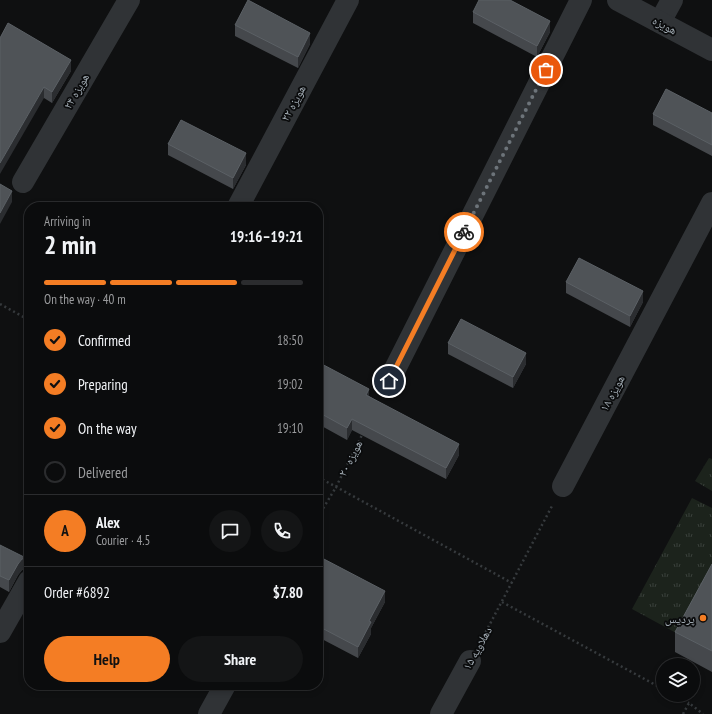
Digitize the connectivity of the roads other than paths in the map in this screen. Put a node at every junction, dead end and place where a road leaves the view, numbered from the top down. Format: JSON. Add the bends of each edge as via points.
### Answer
{"nodes":[{"id":1,"x":129,"y":0,"type":"edge"},
{"id":2,"x":348,"y":0,"type":"edge"},
{"id":3,"x":581,"y":0,"type":"edge"},
{"id":4,"x":618,"y":0,"type":"edge"},
{"id":5,"x":672,"y":0,"type":"edge"},
{"id":6,"x":660,"y":22,"type":"junction"},
{"id":7,"x":712,"y":50,"type":"edge"},
{"id":8,"x":23,"y":182,"type":"dead end"},
{"id":9,"x":241,"y":202,"type":"edge"},
{"id":10,"x":712,"y":203,"type":"edge"},
{"id":11,"x":389,"y":381,"type":"dead end"},
{"id":12,"x":563,"y":486,"type":"road end"},
{"id":13,"x":24,"y":590,"type":"edge"},
{"id":14,"x":0,"y":632,"type":"edge"},
{"id":15,"x":470,"y":661,"type":"road end"},
{"id":16,"x":222,"y":690,"type":"edge"},
{"id":17,"x":209,"y":714,"type":"edge"},
{"id":18,"x":441,"y":714,"type":"edge"}],
"edges":[{"from":1,"to":8,"type":"street","name":"هویزه ‍۲۴"},
{"from":2,"to":9,"type":"street","name":"هویزه ‍۲۲"},
{"from":3,"to":11,"type":"street"},
{"from":4,"to":6,"type":"street","name":"هویزه"},
{"from":5,"to":6,"type":"street"},
{"from":6,"to":7,"type":"street","name":"هویزه"},
{"from":10,"to":12,"type":"street","name":"هویزه ‍۱۸"},
{"from":13,"to":14,"type":"street"},
{"from":15,"to":18,"type":"street","name":"دهلاویه ۱۵"},
{"from":16,"to":17,"type":"street"}]}
